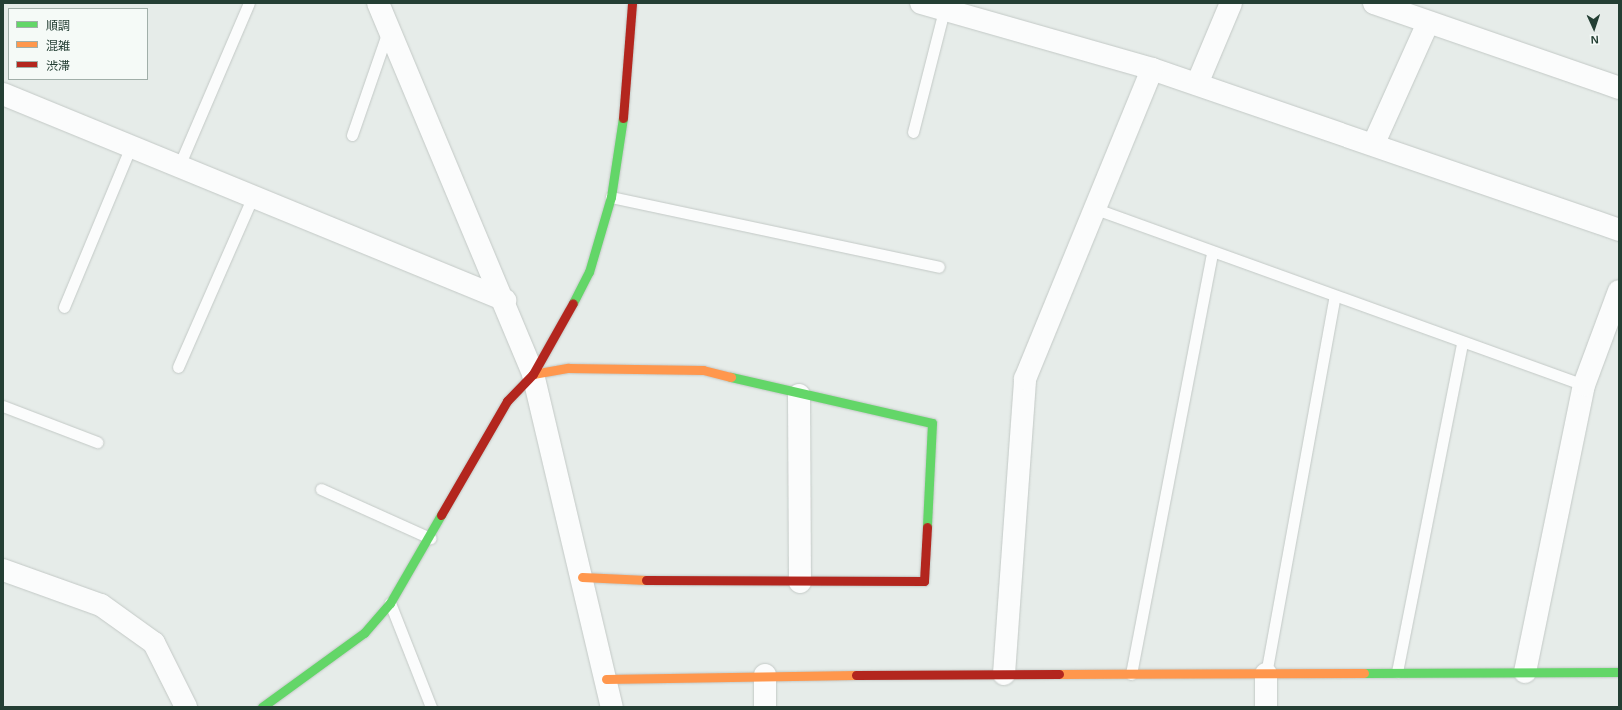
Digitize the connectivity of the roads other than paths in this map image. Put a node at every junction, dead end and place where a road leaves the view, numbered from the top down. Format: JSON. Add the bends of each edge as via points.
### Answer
{"nodes":[{"id":1,"x":249,"y":3,"type":"edge"},
{"id":2,"x":378,"y":3,"type":"edge"},
{"id":3,"x":632,"y":3,"type":"edge"},
{"id":4,"x":921,"y":3,"type":"edge"},
{"id":5,"x":1230,"y":3,"type":"edge"},
{"id":6,"x":1374,"y":3,"type":"edge"},
{"id":7,"x":944,"y":10,"type":"junction"},
{"id":8,"x":1428,"y":23,"type":"junction"},
{"id":9,"x":388,"y":29,"type":"junction"},
{"id":10,"x":1152,"y":69,"type":"junction"},
{"id":11,"x":1197,"y":84,"type":"junction"},
{"id":12,"x":1619,"y":88,"type":"edge"},
{"id":13,"x":3,"y":94,"type":"edge"},
{"id":14,"x":913,"y":132,"type":"dead end"},
{"id":15,"x":352,"y":135,"type":"dead end"},
{"id":16,"x":1374,"y":143,"type":"junction"},
{"id":17,"x":131,"y":146,"type":"junction"},
{"id":18,"x":179,"y":166,"type":"junction"},
{"id":19,"x":252,"y":196,"type":"junction"},
{"id":20,"x":611,"y":197,"type":"junction"},
{"id":21,"x":1096,"y":209,"type":"junction"},
{"id":22,"x":1619,"y":230,"type":"edge"},
{"id":23,"x":1212,"y":253,"type":"junction"},
{"id":24,"x":939,"y":267,"type":"dead end"},
{"id":25,"x":1619,"y":291,"type":"edge"},
{"id":26,"x":1334,"y":298,"type":"junction"},
{"id":27,"x":505,"y":300,"type":"junction"},
{"id":28,"x":64,"y":307,"type":"dead end"},
{"id":29,"x":1462,"y":343,"type":"junction"},
{"id":30,"x":178,"y":367,"type":"dead end"},
{"id":31,"x":533,"y":374,"type":"junction"},
{"id":32,"x":1584,"y":385,"type":"junction"},
{"id":33,"x":799,"y":396,"type":"junction"},
{"id":34,"x":3,"y":406,"type":"edge"},
{"id":35,"x":97,"y":442,"type":"dead end"},
{"id":36,"x":321,"y":489,"type":"dead end"},
{"id":37,"x":430,"y":538,"type":"junction"},
{"id":38,"x":3,"y":570,"type":"edge"},
{"id":39,"x":582,"y":577,"type":"junction"},
{"id":40,"x":800,"y":582,"type":"junction"},
{"id":41,"x":390,"y":603,"type":"junction"},
{"id":42,"x":1397,"y":672,"type":"junction"},
{"id":43,"x":1525,"y":672,"type":"junction"},
{"id":44,"x":1619,"y":672,"type":"edge"},
{"id":45,"x":1004,"y":674,"type":"junction"},
{"id":46,"x":1131,"y":674,"type":"junction"},
{"id":47,"x":1266,"y":674,"type":"junction"},
{"id":48,"x":765,"y":675,"type":"junction"},
{"id":49,"x":606,"y":679,"type":"junction"},
{"id":50,"x":186,"y":707,"type":"edge"},
{"id":51,"x":262,"y":707,"type":"edge"},
{"id":52,"x":430,"y":707,"type":"edge"},
{"id":53,"x":612,"y":707,"type":"edge"},
{"id":54,"x":765,"y":707,"type":"edge"},
{"id":55,"x":1266,"y":707,"type":"edge"}],
"edges":[{"from":1,"to":18,"type":"lane"},
{"from":2,"to":9,"type":"street"},
{"from":3,"to":20,"type":"street","via":[[623,122]]},
{"from":4,"to":7,"type":"street"},
{"from":5,"to":11,"type":"street"},
{"from":6,"to":8,"type":"street"},
{"from":7,"to":10,"type":"street"},
{"from":7,"to":14,"type":"lane"},
{"from":8,"to":12,"type":"street"},
{"from":8,"to":16,"type":"street"},
{"from":9,"to":15,"type":"lane"},
{"from":9,"to":27,"type":"street"},
{"from":10,"to":11,"type":"street"},
{"from":10,"to":21,"type":"street"},
{"from":11,"to":16,"type":"street"},
{"from":13,"to":17,"type":"street"},
{"from":16,"to":22,"type":"street"},
{"from":17,"to":18,"type":"street"},
{"from":17,"to":28,"type":"lane"},
{"from":18,"to":19,"type":"street"},
{"from":19,"to":27,"type":"street"},
{"from":19,"to":30,"type":"lane"},
{"from":20,"to":24,"type":"lane"},
{"from":20,"to":31,"type":"street","via":[[588,272]]},
{"from":21,"to":23,"type":"lane"},
{"from":21,"to":45,"type":"street","via":[[1025,379]]},
{"from":23,"to":26,"type":"lane"},
{"from":23,"to":46,"type":"lane"},
{"from":25,"to":32,"type":"street"},
{"from":26,"to":29,"type":"lane"},
{"from":26,"to":47,"type":"lane"},
{"from":27,"to":31,"type":"street"},
{"from":29,"to":32,"type":"lane"},
{"from":29,"to":42,"type":"lane"},
{"from":31,"to":33,"type":"street","via":[[568,368],[703,370]]},
{"from":31,"to":37,"type":"street","via":[[507,401]]},
{"from":31,"to":39,"type":"street"},
{"from":32,"to":43,"type":"street"},
{"from":33,"to":40,"type":"street"},
{"from":33,"to":40,"type":"street","via":[[932,423],[924,580]]},
{"from":34,"to":35,"type":"lane"},
{"from":36,"to":37,"type":"lane"},
{"from":37,"to":41,"type":"street"},
{"from":38,"to":50,"type":"street","via":[[101,605],[154,643]]},
{"from":39,"to":40,"type":"street","via":[[702,583]]},
{"from":39,"to":49,"type":"street"},
{"from":41,"to":51,"type":"street","via":[[364,633]]},
{"from":41,"to":52,"type":"lane"},
{"from":42,"to":43,"type":"street"},
{"from":42,"to":47,"type":"street"},
{"from":43,"to":44,"type":"street"},
{"from":45,"to":46,"type":"street"},
{"from":45,"to":48,"type":"street"},
{"from":46,"to":47,"type":"street"},
{"from":47,"to":55,"type":"street"},
{"from":48,"to":49,"type":"street"},
{"from":48,"to":54,"type":"street"},
{"from":49,"to":53,"type":"street"}]}
